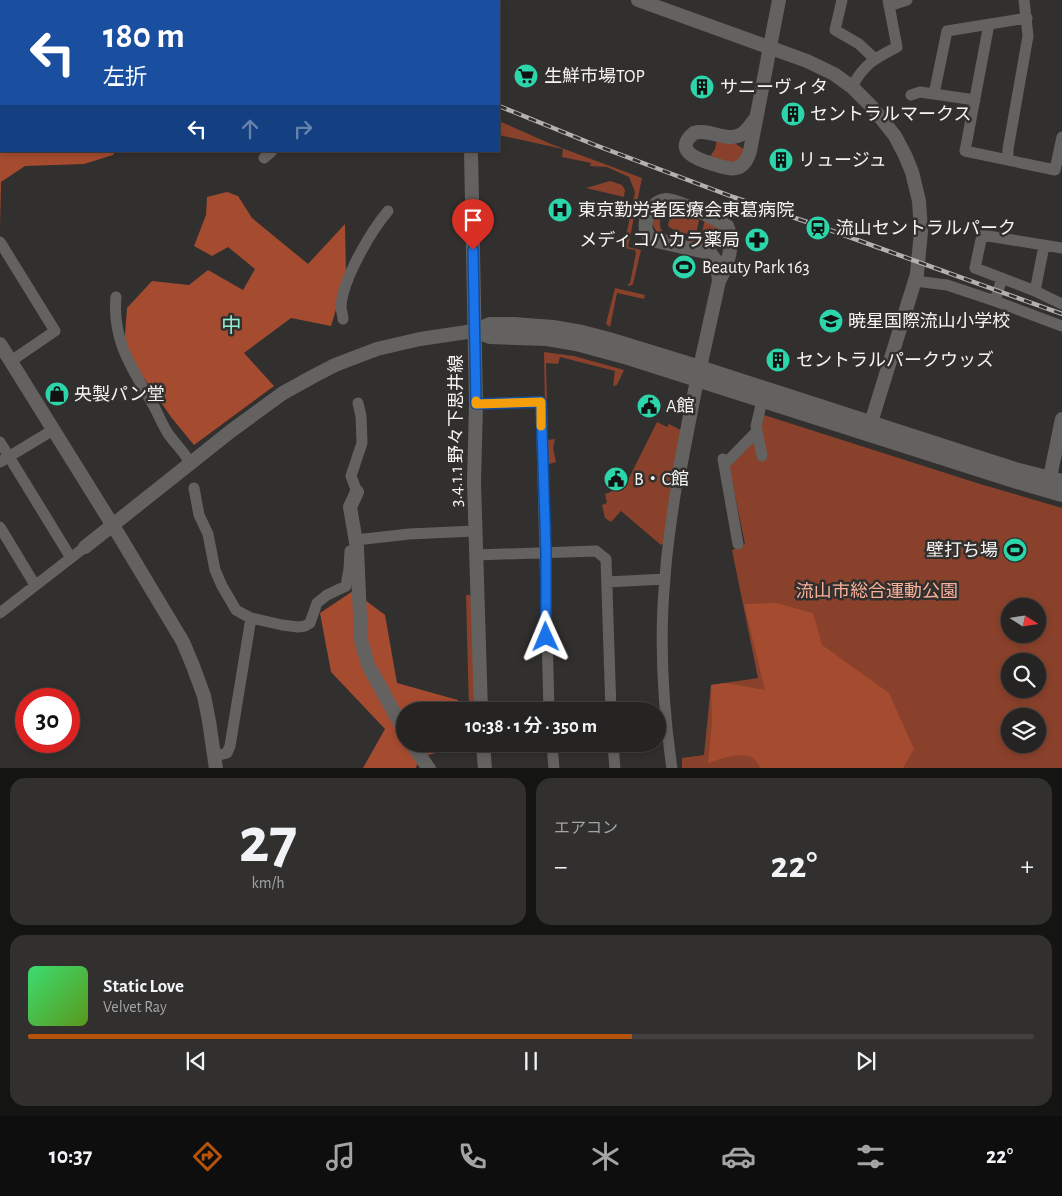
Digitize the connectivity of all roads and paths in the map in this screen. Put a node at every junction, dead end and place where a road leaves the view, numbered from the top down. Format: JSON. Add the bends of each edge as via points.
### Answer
{"nodes":[{"id":1,"x":638,"y":0,"type":"edge"},
{"id":2,"x":779,"y":0,"type":"edge"},
{"id":3,"x":842,"y":0,"type":"edge"},
{"id":4,"x":907,"y":0,"type":"edge"},
{"id":5,"x":1024,"y":0,"type":"edge"},
{"id":6,"x":888,"y":3,"type":"edge"},
{"id":7,"x":1026,"y":18,"type":"junction"},
{"id":8,"x":989,"y":24,"type":"junction"},
{"id":9,"x":770,"y":48,"type":"junction"},
{"id":10,"x":875,"y":59,"type":"junction"},
{"id":11,"x":852,"y":87,"type":"junction"},
{"id":12,"x":934,"y":94,"type":"junction"},
{"id":13,"x":911,"y":95,"type":"dead end"},
{"id":14,"x":975,"y":100,"type":"junction"},
{"id":15,"x":755,"y":119,"type":"junction"},
{"id":16,"x":732,"y":137,"type":"junction"},
{"id":17,"x":1062,"y":137,"type":"edge"},
{"id":18,"x":750,"y":151,"type":"junction"},
{"id":19,"x":471,"y":152,"type":"edge"},
{"id":20,"x":1008,"y":160,"type":"junction"},
{"id":21,"x":388,"y":211,"type":"dead end"},
{"id":22,"x":731,"y":240,"type":"junction"},
{"id":23,"x":0,"y":242,"type":"edge"},
{"id":24,"x":1044,"y":246,"type":"junction"},
{"id":25,"x":1062,"y":248,"type":"edge"},
{"id":26,"x":713,"y":256,"type":"junction"},
{"id":27,"x":1002,"y":278,"type":"junction"},
{"id":28,"x":719,"y":281,"type":"junction"},
{"id":29,"x":916,"y":281,"type":"junction"},
{"id":30,"x":1035,"y":291,"type":"junction"},
{"id":31,"x":116,"y":298,"type":"dead end"},
{"id":32,"x":995,"y":300,"type":"junction"},
{"id":33,"x":1062,"y":304,"type":"edge"},
{"id":34,"x":344,"y":318,"type":"dead end"},
{"id":35,"x":1062,"y":326,"type":"edge"},
{"id":36,"x":474,"y":331,"type":"junction"},
{"id":37,"x":0,"y":344,"type":"edge"},
{"id":38,"x":11,"y":361,"type":"junction"},
{"id":39,"x":698,"y":374,"type":"junction"},
{"id":40,"x":762,"y":401,"type":"junction"},
{"id":41,"x":358,"y":403,"type":"dead end"},
{"id":42,"x":476,"y":404,"type":"junction"},
{"id":43,"x":1062,"y":419,"type":"edge"},
{"id":44,"x":869,"y":428,"type":"junction"},
{"id":45,"x":53,"y":430,"type":"junction"},
{"id":46,"x":757,"y":431,"type":"junction"},
{"id":47,"x":0,"y":442,"type":"edge"},
{"id":48,"x":762,"y":456,"type":"dead end"},
{"id":49,"x":4,"y":460,"type":"edge"},
{"id":50,"x":190,"y":463,"type":"junction"},
{"id":51,"x":678,"y":483,"type":"joint"},
{"id":52,"x":1053,"y":484,"type":"edge"},
{"id":53,"x":194,"y":488,"type":"dead end"},
{"id":54,"x":357,"y":492,"type":"joint"},
{"id":55,"x":1062,"y":494,"type":"edge"},
{"id":56,"x":113,"y":526,"type":"junction"},
{"id":57,"x":0,"y":528,"type":"edge"},
{"id":58,"x":475,"y":531,"type":"junction"},
{"id":59,"x":356,"y":544,"type":"junction"},
{"id":60,"x":738,"y":544,"type":"dead end"},
{"id":61,"x":84,"y":547,"type":"joint"},
{"id":62,"x":546,"y":552,"type":"junction"},
{"id":63,"x":476,"y":555,"type":"junction"},
{"id":64,"x":71,"y":558,"type":"junction"},
{"id":65,"x":665,"y":579,"type":"junction"},
{"id":66,"x":607,"y":582,"type":"junction"},
{"id":67,"x":35,"y":585,"type":"junction"},
{"id":68,"x":0,"y":613,"type":"edge"},
{"id":69,"x":251,"y":618,"type":"junction"},
{"id":70,"x":481,"y":702,"type":"edge"},
{"id":71,"x":549,"y":702,"type":"edge"},
{"id":72,"x":611,"y":702,"type":"edge"},
{"id":73,"x":396,"y":716,"type":"edge"},
{"id":74,"x":418,"y":752,"type":"edge"},
{"id":75,"x":484,"y":752,"type":"edge"},
{"id":76,"x":553,"y":752,"type":"edge"},
{"id":77,"x":614,"y":752,"type":"edge"},
{"id":78,"x":215,"y":762,"type":"edge"},
{"id":79,"x":430,"y":768,"type":"edge"},
{"id":80,"x":485,"y":768,"type":"edge"},
{"id":81,"x":554,"y":768,"type":"edge"},
{"id":82,"x":615,"y":768,"type":"edge"},
{"id":83,"x":672,"y":768,"type":"edge"}],
"edges":[{"from":1,"to":9,"type":"street"},
{"from":2,"to":9,"type":"street"},
{"from":3,"to":10,"type":"street","via":[[835,30],[860,44]]},
{"from":4,"to":6,"type":"street"},
{"from":5,"to":7,"type":"street"},
{"from":6,"to":10,"type":"street","via":[[897,47]]},
{"from":7,"to":8,"type":"street"},
{"from":7,"to":20,"type":"street","via":[[1028,36]]},
{"from":8,"to":12,"type":"street","via":[[947,30]]},
{"from":8,"to":14,"type":"street"},
{"from":9,"to":11,"type":"street","via":[[821,67]]},
{"from":9,"to":15,"type":"street"},
{"from":10,"to":11,"type":"street","via":[[864,68]]},
{"from":11,"to":29,"type":"street","via":[[895,136],[912,172],[922,231]]},
{"from":12,"to":13,"type":"street","via":[[920,92]]},
{"from":12,"to":14,"type":"street"},
{"from":14,"to":20,"type":"street","via":[[966,151]]},
{"from":15,"to":16,"type":"street","via":[[741,134]]},
{"from":15,"to":18,"type":"street"},
{"from":16,"to":18,"type":"street"},
{"from":16,"to":18,"type":"street","via":[[698,132],[690,137],[687,151],[696,159],[731,169],[743,165]]},
{"from":17,"to":20,"type":"street","via":[[1055,170]]},
{"from":19,"to":36,"type":"street","name":"3.4.1.1 野々下思井線"},
{"from":21,"to":34,"type":"street","via":[[368,240],[344,288],[341,307]]},
{"from":22,"to":26,"type":"street"},
{"from":22,"to":26,"type":"street","via":[[727,226],[671,201],[661,201],[651,209],[646,227],[650,237],[706,251]]},
{"from":22,"to":28,"type":"street","via":[[725,271]]},
{"from":23,"to":38,"type":"street","via":[[55,331]]},
{"from":24,"to":25,"type":"street"},
{"from":24,"to":27,"type":"street","via":[[982,235],[975,268]]},
{"from":24,"to":30,"type":"street"},
{"from":26,"to":28,"type":"street"},
{"from":27,"to":30,"type":"street"},
{"from":27,"to":32,"type":"street"},
{"from":28,"to":39,"type":"street"},
{"from":29,"to":32,"type":"street","via":[[947,285]]},
{"from":29,"to":44,"type":"street"},
{"from":30,"to":33,"type":"street"},
{"from":31,"to":50,"type":"street","via":[[114,311],[123,352],[167,431]]},
{"from":32,"to":35,"type":"street"},
{"from":36,"to":39,"type":"street","via":[[490,337],[547,339],[576,344]]},
{"from":36,"to":42,"type":"street","name":"3.4.1.1 野々下思井線"},
{"from":36,"to":50,"type":"street","via":[[400,343],[335,365],[283,393]]},
{"from":37,"to":38,"type":"street"},
{"from":38,"to":45,"type":"street"},
{"from":39,"to":40,"type":"street"},
{"from":39,"to":44,"type":"street"},
{"from":39,"to":51,"type":"street"},
{"from":40,"to":44,"type":"street"},
{"from":40,"to":46,"type":"street"},
{"from":41,"to":54,"type":"street","via":[[362,443],[351,476]]},
{"from":42,"to":58,"type":"street","name":"3.4.1.1 野々下思井線"},
{"from":42,"to":62,"type":"street","via":[[541,402]]},
{"from":43,"to":52,"type":"street"},
{"from":44,"to":52,"type":"street"},
{"from":45,"to":49,"type":"street"},
{"from":45,"to":56,"type":"street"},
{"from":46,"to":48,"type":"street"},
{"from":46,"to":60,"type":"street","via":[[724,462]]},
{"from":47,"to":49,"type":"street"},
{"from":49,"to":64,"type":"street"},
{"from":50,"to":56,"type":"street"},
{"from":51,"to":65,"type":"street"},
{"from":52,"to":55,"type":"street"},
{"from":53,"to":69,"type":"street","via":[[222,586],[236,610]]},
{"from":54,"to":59,"type":"street","via":[[350,507]]},
{"from":56,"to":61,"type":"street"},
{"from":56,"to":78,"type":"street","via":[[168,617],[193,666],[204,696]]},
{"from":57,"to":67,"type":"street"},
{"from":58,"to":59,"type":"street","via":[[409,534]]},
{"from":58,"to":63,"type":"street","name":"3.4.1.1 野々下思井線"},
{"from":59,"to":69,"type":"street","via":[[350,551],[346,586],[318,602],[305,626]]},
{"from":59,"to":73,"type":"street","via":[[364,654]]},
{"from":61,"to":64,"type":"street"},
{"from":62,"to":63,"type":"street"},
{"from":62,"to":66,"type":"street","via":[[596,551],[606,560]]},
{"from":62,"to":71,"type":"street"},
{"from":63,"to":70,"type":"street","name":"3.4.1.1 野々下思井線"},
{"from":64,"to":67,"type":"street"},
{"from":65,"to":66,"type":"street"},
{"from":65,"to":83,"type":"street","via":[[663,669]]},
{"from":66,"to":72,"type":"street"},
{"from":67,"to":68,"type":"street"},
{"from":69,"to":78,"type":"street","via":[[230,746],[227,753]]},
{"from":74,"to":79,"type":"street"},
{"from":75,"to":80,"type":"street"},
{"from":76,"to":81,"type":"street"},
{"from":77,"to":82,"type":"street"}]}
